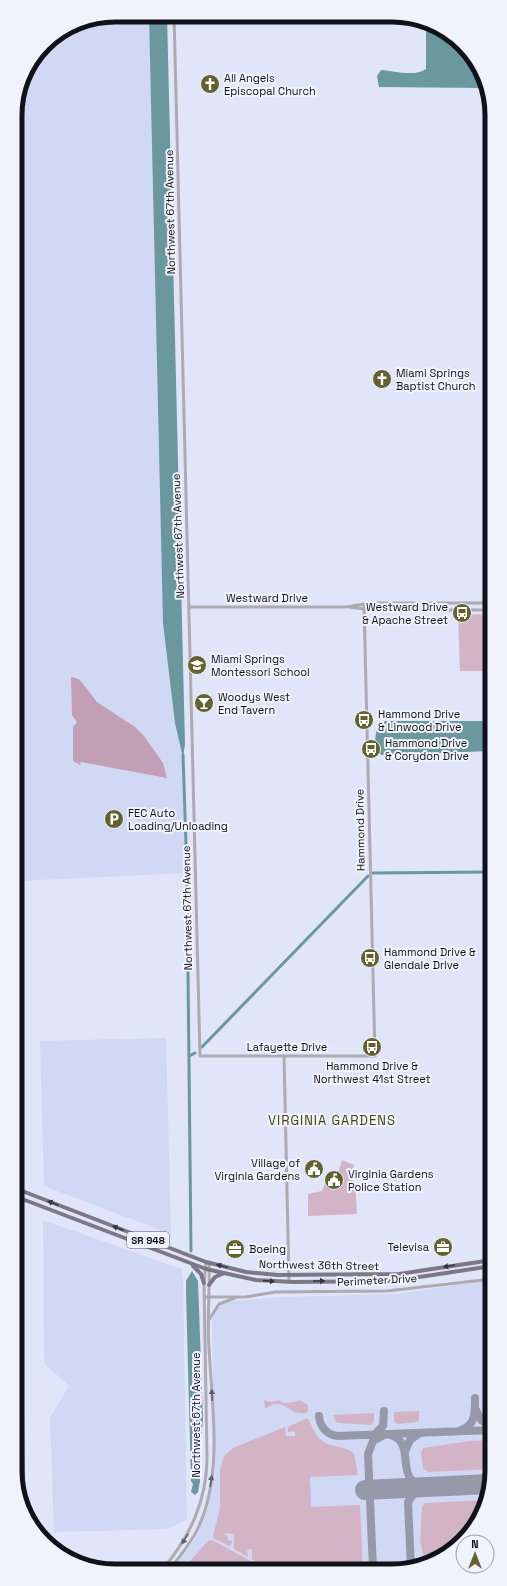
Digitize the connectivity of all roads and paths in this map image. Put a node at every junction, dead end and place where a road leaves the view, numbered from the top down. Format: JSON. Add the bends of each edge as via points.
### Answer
{"nodes":[{"id":1,"x":174,"y":22,"type":"edge"},
{"id":2,"x":485,"y":603,"type":"edge"},
{"id":3,"x":364,"y":604,"type":"junction"},
{"id":4,"x":189,"y":607,"type":"junction"},
{"id":5,"x":346,"y":607,"type":"junction"},
{"id":6,"x":364,"y":610,"type":"junction"},
{"id":7,"x":485,"y":610,"type":"edge"},
{"id":8,"x":200,"y":1056,"type":"joint"},
{"id":9,"x":284,"y":1056,"type":"junction"},
{"id":10,"x":375,"y":1056,"type":"joint"},
{"id":11,"x":22,"y":1191,"type":"edge"},
{"id":12,"x":22,"y":1199,"type":"edge"},
{"id":13,"x":485,"y":1261,"type":"edge"},
{"id":14,"x":208,"y":1263,"type":"junction"},
{"id":15,"x":191,"y":1264,"type":"junction"},
{"id":16,"x":485,"y":1267,"type":"edge"},
{"id":17,"x":207,"y":1270,"type":"junction"},
{"id":18,"x":222,"y":1274,"type":"junction"},
{"id":19,"x":383,"y":1274,"type":"junction"},
{"id":20,"x":288,"y":1275,"type":"junction"},
{"id":21,"x":485,"y":1280,"type":"edge"},
{"id":22,"x":288,"y":1281,"type":"junction"},
{"id":23,"x":383,"y":1281,"type":"junction"},
{"id":24,"x":204,"y":1283,"type":"junction"},
{"id":25,"x":210,"y":1285,"type":"junction"},
{"id":26,"x":204,"y":1297,"type":"junction"},
{"id":27,"x":209,"y":1297,"type":"junction"},
{"id":28,"x":238,"y":1297,"type":"junction"},
{"id":29,"x":208,"y":1321,"type":"junction"},
{"id":30,"x":167,"y":1564,"type":"edge"},
{"id":31,"x":174,"y":1564,"type":"edge"}],
"edges":[{"from":1,"to":4,"type":"street","name":"Northwest 67th Avenue"},
{"from":2,"to":3,"type":"street","name":"Westward Drive"},
{"from":3,"to":5,"type":"street","name":"Westward Drive"},
{"from":3,"to":6,"type":"street","name":"Hammond Drive"},
{"from":4,"to":5,"type":"street","name":"Westward Drive"},
{"from":4,"to":8,"type":"street","name":"Northwest 67th Avenue"},
{"from":5,"to":6,"type":"street","name":"Westward Drive"},
{"from":6,"to":7,"type":"street","name":"Westward Drive"},
{"from":6,"to":10,"type":"street","name":"Hammond Drive"},
{"from":8,"to":9,"type":"street","name":"Lafayette Drive"},
{"from":9,"to":10,"type":"street","name":"Lafayette Drive"},
{"from":9,"to":20,"type":"street"},
{"from":14,"to":11,"type":"main road","name":"Northwest 36th Street","number":"SR 948","one_way":true},
{"from":12,"to":15,"type":"main road","name":"Northwest 36th Street","number":"SR 948"},
{"from":13,"to":19,"type":"main road","name":"Northwest 36th Street","number":"SR 948","one_way":true,"via":[[420,1272]]},
{"from":14,"to":17,"type":"street","name":"Northwest 67th Avenue"},
{"from":20,"to":14,"type":"main road","name":"Northwest 36th Street","number":"SR 948","one_way":true,"via":[[246,1272]]},
{"from":15,"to":17,"type":"main road","name":"Northwest 36th Street","number":"SR 948"},
{"from":15,"to":24,"type":"main road","via":[[201,1274]]},
{"from":16,"to":23,"type":"main road","name":"Northwest 36th Street","number":"SR 948","via":[[410,1280]]},
{"from":17,"to":18,"type":"main road","name":"Northwest 36th Street","number":"SR 948"},
{"from":17,"to":24,"type":"street","name":"Northwest 67th Avenue"},
{"from":17,"to":25,"type":"street","name":"Northwest 67th Avenue"},
{"from":18,"to":22,"type":"main road","name":"Northwest 36th Street","number":"SR 948","one_way":true,"via":[[256,1280]]},
{"from":18,"to":25,"type":"main road","via":[[215,1277]]},
{"from":19,"to":20,"type":"main road","name":"Northwest 36th Street","number":"SR 948"},
{"from":19,"to":23,"type":"main road"},
{"from":20,"to":22,"type":"street"},
{"from":21,"to":28,"type":"street","name":"Perimeter Drive","via":[[394,1291],[288,1292]]},
{"from":22,"to":23,"type":"main road","name":"Northwest 36th Street","number":"SR 948","one_way":true},
{"from":24,"to":26,"type":"street","name":"Northwest 67th Avenue"},
{"from":25,"to":27,"type":"street","name":"Northwest 67th Avenue"},
{"from":26,"to":27,"type":"street"},
{"from":26,"to":30,"type":"street","name":"Northwest 67th Avenue","one_way":true,"via":[[206,1480],[201,1505],[192,1526],[182,1545]]},
{"from":27,"to":28,"type":"street"},
{"from":27,"to":29,"type":"street","name":"Northwest 67th Avenue"},
{"from":28,"to":29,"type":"street","via":[[219,1304]]},
{"from":31,"to":29,"type":"street","name":"Northwest 67th Avenue","one_way":true,"via":[[199,1526],[212,1481],[213,1434]]}]}
